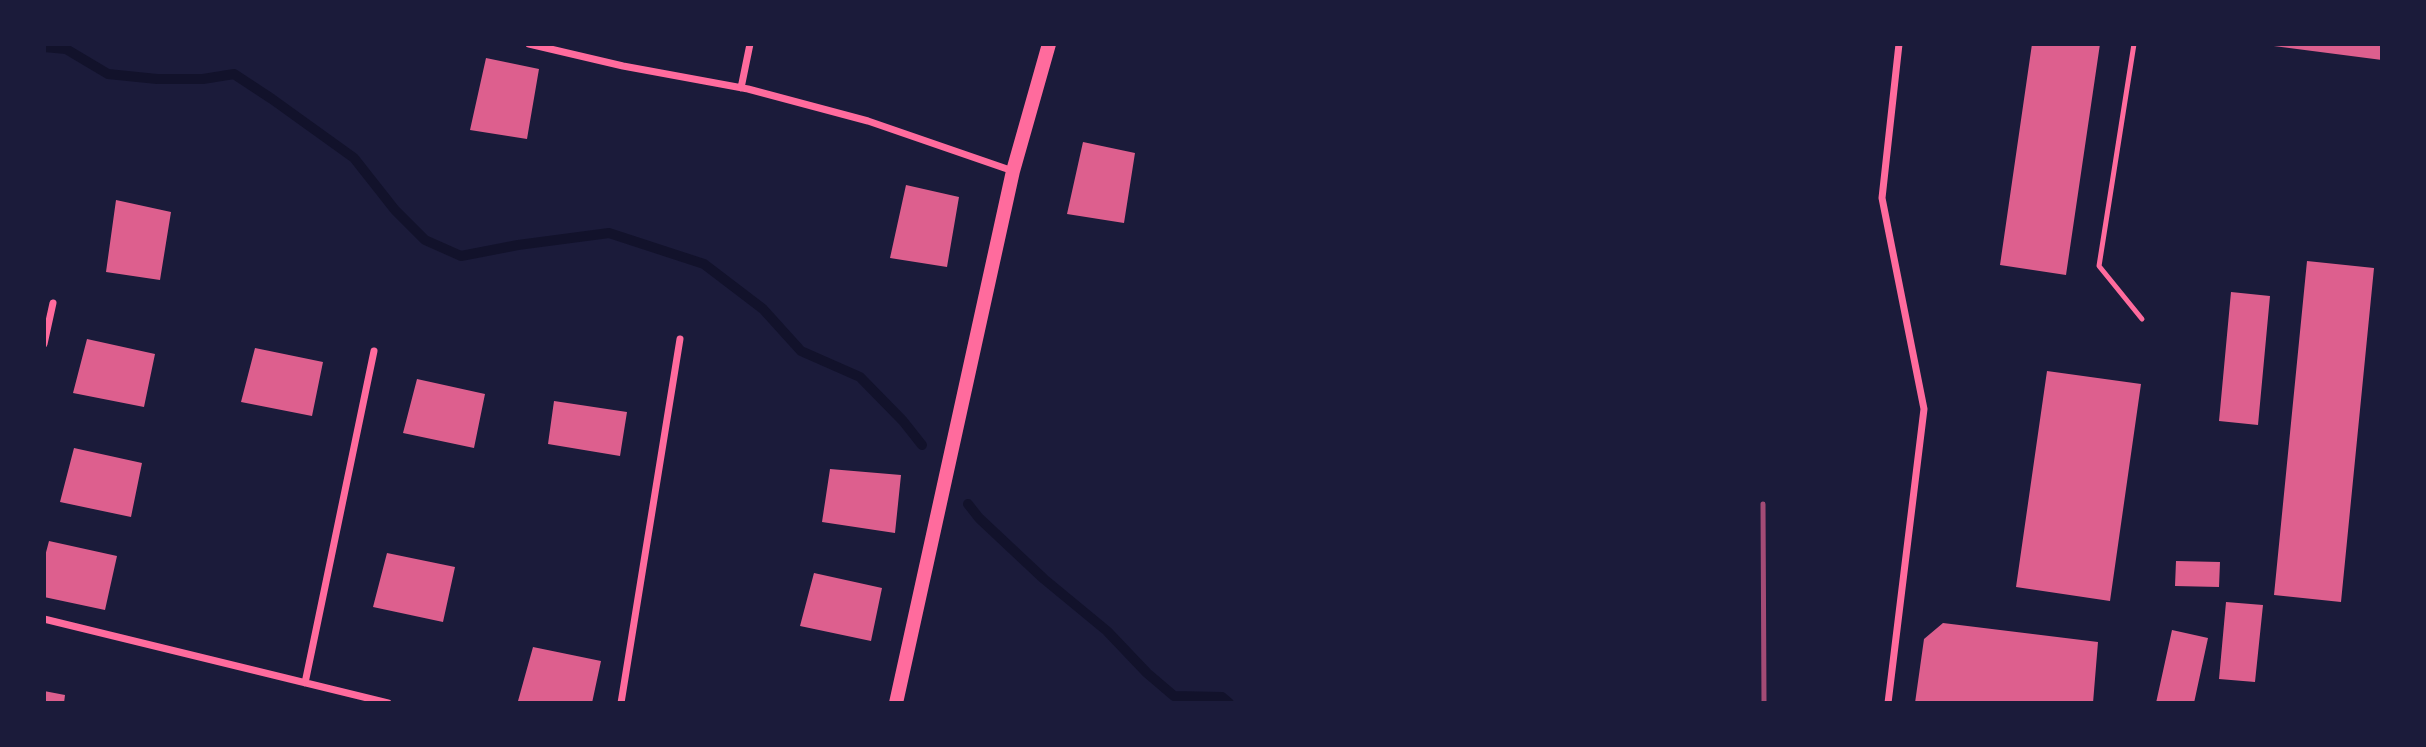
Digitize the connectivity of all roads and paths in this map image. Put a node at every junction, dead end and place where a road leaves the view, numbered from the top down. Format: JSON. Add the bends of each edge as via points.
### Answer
{"nodes":[{"id":1,"x":529,"y":44,"type":"edge"},
{"id":2,"x":750,"y":44,"type":"edge"},
{"id":3,"x":1049,"y":44,"type":"edge"},
{"id":4,"x":1899,"y":44,"type":"edge"},
{"id":5,"x":2134,"y":44,"type":"edge"},
{"id":6,"x":741,"y":88,"type":"junction"},
{"id":7,"x":1013,"y":171,"type":"junction"},
{"id":8,"x":53,"y":303,"type":"dead end"},
{"id":9,"x":2142,"y":319,"type":"dead end"},
{"id":10,"x":680,"y":339,"type":"dead end"},
{"id":11,"x":44,"y":344,"type":"edge"},
{"id":12,"x":374,"y":351,"type":"dead end"},
{"id":13,"x":44,"y":619,"type":"edge"},
{"id":14,"x":305,"y":683,"type":"junction"},
{"id":15,"x":387,"y":703,"type":"edge"},
{"id":16,"x":621,"y":703,"type":"edge"},
{"id":17,"x":896,"y":703,"type":"edge"},
{"id":18,"x":1888,"y":703,"type":"edge"}],
"edges":[{"from":1,"to":6,"type":"street"},
{"from":2,"to":6,"type":"street"},
{"from":3,"to":7,"type":"main road"},
{"from":4,"to":18,"type":"street","via":[[1882,198],[1924,409]]},
{"from":5,"to":9,"type":"lane","via":[[2099,266]]},
{"from":6,"to":7,"type":"street","via":[[868,121]]},
{"from":7,"to":17,"type":"main road"},
{"from":8,"to":11,"type":"street"},
{"from":10,"to":16,"type":"street"},
{"from":12,"to":14,"type":"street"},
{"from":13,"to":14,"type":"street"},
{"from":14,"to":15,"type":"street"}]}
